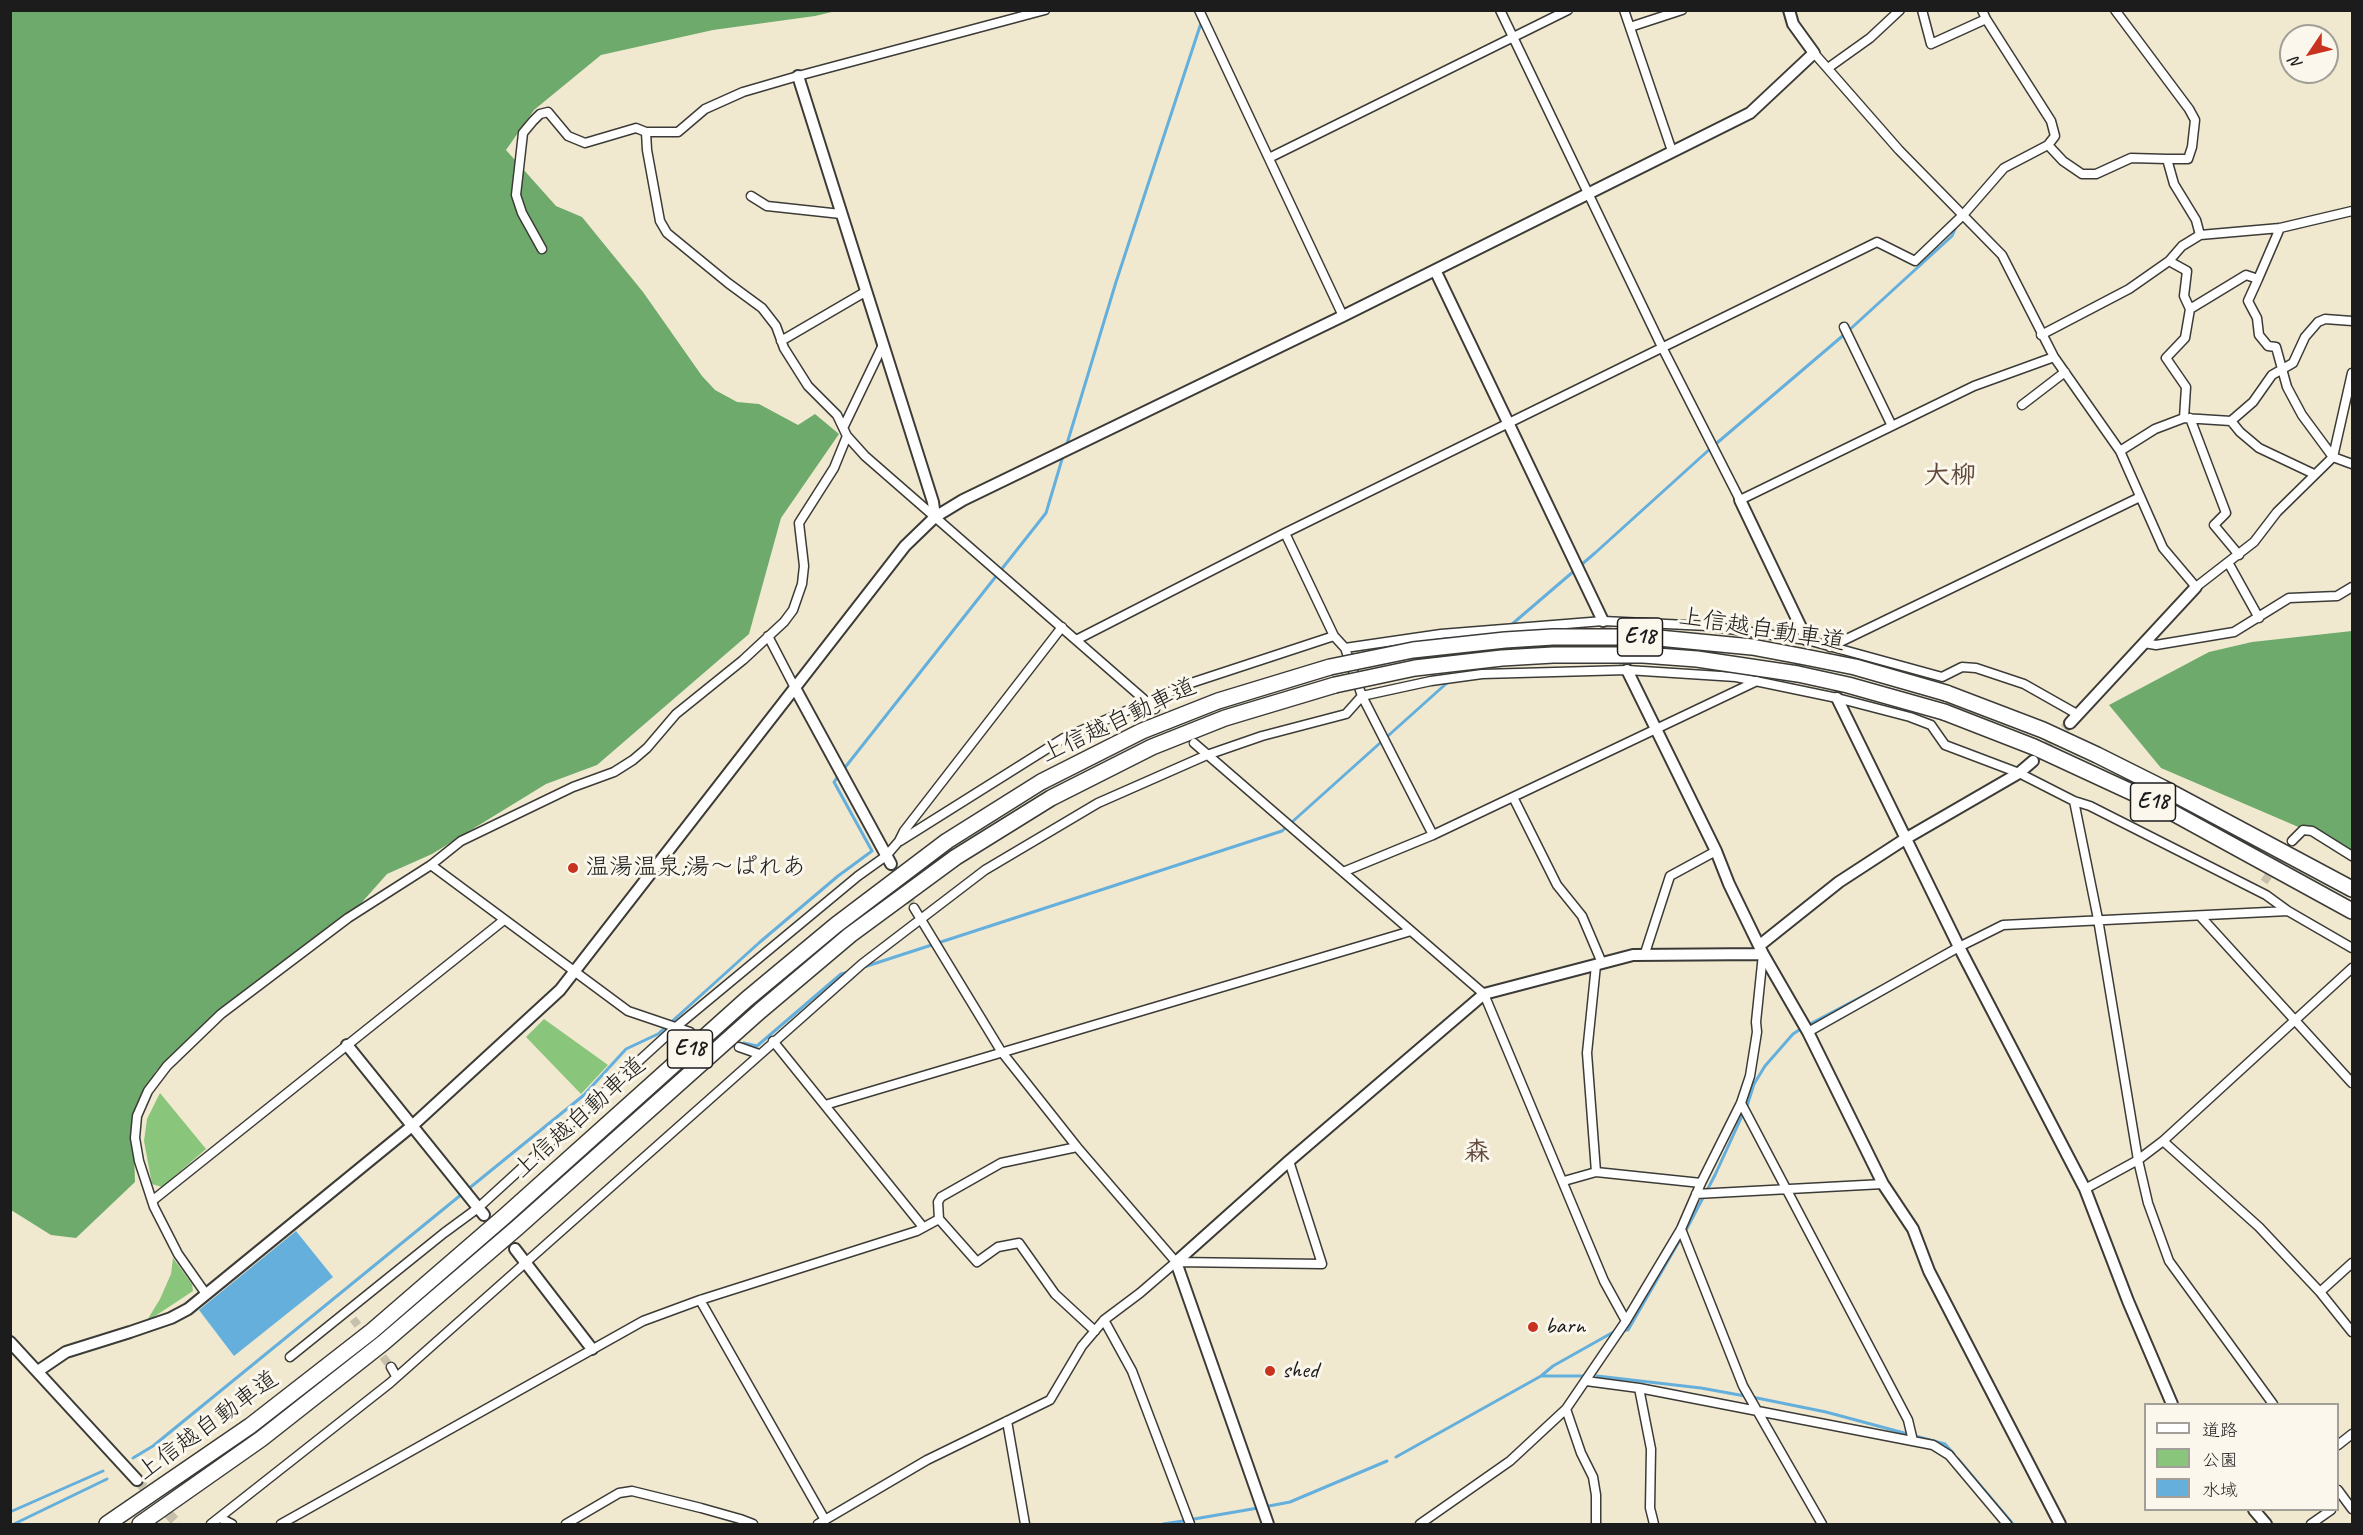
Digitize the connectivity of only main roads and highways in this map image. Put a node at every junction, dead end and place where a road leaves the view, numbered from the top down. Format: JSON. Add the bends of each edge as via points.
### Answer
{"nodes":[{"id":1,"x":2352,"y":889,"type":"edge"},
{"id":2,"x":2352,"y":911,"type":"edge"},
{"id":3,"x":261,"y":1439,"type":"junction"},
{"id":4,"x":183,"y":1474,"type":"junction"},
{"id":5,"x":99,"y":1524,"type":"edge"},
{"id":6,"x":107,"y":1524,"type":"edge"},
{"id":7,"x":140,"y":1524,"type":"edge"},
{"id":8,"x":155,"y":1524,"type":"edge"}],
"edges":[{"from":1,"to":4,"type":"highway","name":"上信越自動車道","number":"E18","bridge":true,"via":[[2173,793],[2033,726],[1947,693],[1855,667],[1741,646],[1648,637],[1553,637],[1413,650],[1330,667],[1218,701],[1107,747],[1025,792],[925,857],[747,999],[372,1331]]},
{"from":2,"to":3,"type":"highway","name":"上信越自動車道","number":"E18","bridge":true,"via":[[2155,803],[2034,747],[1944,712],[1848,685],[1716,662],[1642,655],[1502,658],[1415,668],[1335,685],[1234,715],[1152,747],[1051,798],[956,857],[795,981],[442,1294]]},
{"from":3,"to":7,"type":"highway","name":"上信越自動車道","number":"E18"},
{"from":3,"to":8,"type":"highway"},
{"from":4,"to":5,"type":"highway"},
{"from":4,"to":6,"type":"highway","name":"上信越自動車道","number":"E18"}]}
